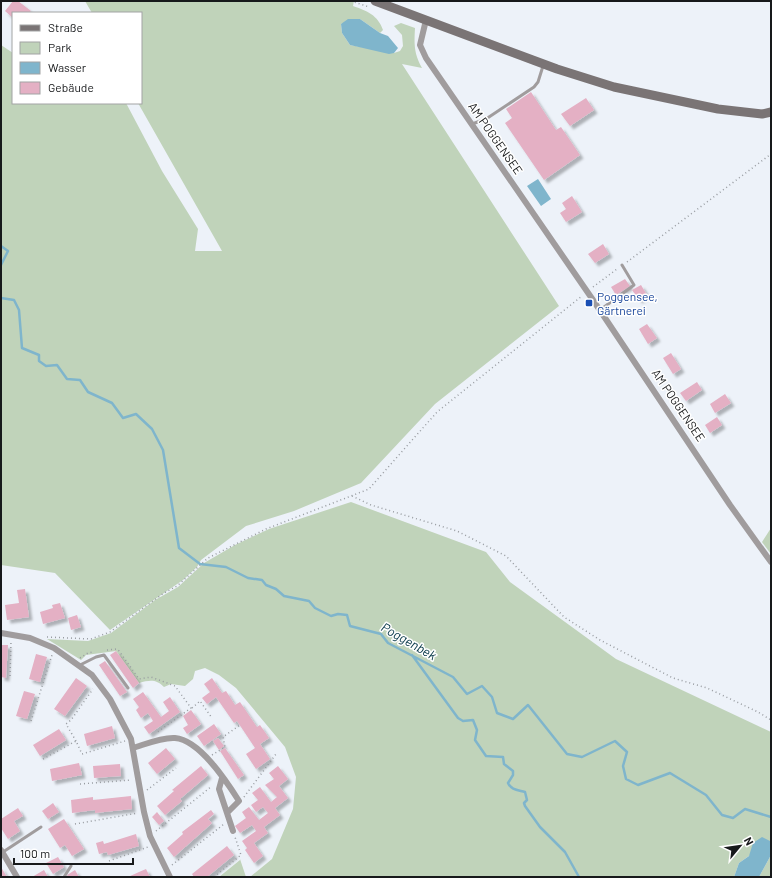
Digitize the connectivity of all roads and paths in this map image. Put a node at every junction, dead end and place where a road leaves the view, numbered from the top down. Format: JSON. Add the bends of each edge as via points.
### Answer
{"nodes":[{"id":1,"x":375,"y":1,"type":"edge"},
{"id":2,"x":426,"y":20,"type":"junction"},
{"id":3,"x":544,"y":64,"type":"junction"},
{"id":4,"x":771,"y":112,"type":"edge"},
{"id":5,"x":472,"y":124,"type":"junction"},
{"id":6,"x":771,"y":154,"type":"edge"},
{"id":7,"x":622,"y":265,"type":"junction"},
{"id":8,"x":587,"y":292,"type":"junction"},
{"id":9,"x":600,"y":310,"type":"junction"},
{"id":10,"x":352,"y":496,"type":"junction"},
{"id":11,"x":771,"y":562,"type":"edge"},
{"id":12,"x":1,"y":634,"type":"edge"},
{"id":13,"x":11,"y":634,"type":"junction"},
{"id":14,"x":30,"y":638,"type":"junction"},
{"id":15,"x":54,"y":648,"type":"junction"},
{"id":16,"x":117,"y":649,"type":"dead end"},
{"id":17,"x":80,"y":665,"type":"junction"},
{"id":18,"x":10,"y":676,"type":"dead end"},
{"id":19,"x":98,"y":682,"type":"junction"},
{"id":20,"x":128,"y":688,"type":"dead end"},
{"id":21,"x":191,"y":708,"type":"junction"},
{"id":22,"x":212,"y":718,"type":"dead end"},
{"id":23,"x":31,"y":720,"type":"dead end"},
{"id":24,"x":771,"y":720,"type":"edge"},
{"id":25,"x":240,"y":725,"type":"dead end"},
{"id":26,"x":131,"y":739,"type":"junction"},
{"id":27,"x":76,"y":741,"type":"junction"},
{"id":28,"x":151,"y":742,"type":"junction"},
{"id":29,"x":133,"y":748,"type":"junction"},
{"id":30,"x":276,"y":754,"type":"dead end"},
{"id":31,"x":208,"y":758,"type":"junction"},
{"id":32,"x":42,"y":759,"type":"dead end"},
{"id":33,"x":176,"y":768,"type":"dead end"},
{"id":34,"x":222,"y":778,"type":"junction"},
{"id":35,"x":139,"y":779,"type":"junction"},
{"id":36,"x":80,"y":784,"type":"dead end"},
{"id":37,"x":142,"y":794,"type":"junction"},
{"id":38,"x":240,"y":801,"type":"junction"},
{"id":39,"x":144,"y":812,"type":"junction"},
{"id":40,"x":227,"y":812,"type":"junction"},
{"id":41,"x":229,"y":821,"type":"junction"},
{"id":42,"x":75,"y":824,"type":"dead end"},
{"id":43,"x":41,"y":826,"type":"dead end"},
{"id":44,"x":233,"y":831,"type":"joint"},
{"id":45,"x":150,"y":836,"type":"junction"},
{"id":46,"x":153,"y":845,"type":"junction"},
{"id":47,"x":2,"y":851,"type":"edge"},
{"id":48,"x":109,"y":861,"type":"dead end"},
{"id":49,"x":71,"y":866,"type":"dead end"},
{"id":50,"x":167,"y":869,"type":"junction"},
{"id":51,"x":17,"y":877,"type":"edge"},
{"id":52,"x":64,"y":877,"type":"edge"},
{"id":53,"x":170,"y":877,"type":"edge"},
{"id":54,"x":214,"y":877,"type":"edge"}],
"edges":[{"from":1,"to":2,"type":"street"},
{"from":2,"to":3,"type":"street"},
{"from":2,"to":5,"type":"street","name":"AM POGGENSEE","via":[[420,45],[426,58]]},
{"from":3,"to":4,"type":"street","via":[[614,87],[718,109],[762,114]]},
{"from":3,"to":5,"type":"lane","via":[[534,87],[486,119]]},
{"from":5,"to":8,"type":"street","name":"AM POGGENSEE"},
{"from":6,"to":7,"type":"path"},
{"from":7,"to":8,"type":"path"},
{"from":7,"to":9,"type":"lane","via":[[634,285]]},
{"from":8,"to":9,"type":"street","name":"AM POGGENSEE"},
{"from":8,"to":10,"type":"path","via":[[438,412],[369,489]]},
{"from":9,"to":11,"type":"street","name":"AM POGGENSEE"},
{"from":10,"to":14,"type":"path","via":[[266,529],[208,558],[177,586],[110,632],[91,639],[54,636]]},
{"from":10,"to":24,"type":"path","via":[[371,505],[457,531],[506,556],[564,617],[600,640],[673,678],[707,688]]},
{"from":12,"to":13,"type":"street"},
{"from":13,"to":14,"type":"street"},
{"from":13,"to":18,"type":"path"},
{"from":14,"to":15,"type":"street"},
{"from":15,"to":17,"type":"street"},
{"from":15,"to":23,"type":"path"},
{"from":16,"to":21,"type":"path","via":[[139,679],[151,678],[175,686]]},
{"from":17,"to":19,"type":"street"},
{"from":17,"to":20,"type":"lane","via":[[104,655]]},
{"from":19,"to":26,"type":"street"},
{"from":19,"to":27,"type":"path","via":[[66,724]]},
{"from":21,"to":22,"type":"path","via":[[200,701]]},
{"from":21,"to":28,"type":"path","via":[[154,734]]},
{"from":25,"to":31,"type":"path","via":[[223,737],[225,747]]},
{"from":26,"to":27,"type":"path","via":[[82,754]]},
{"from":26,"to":29,"type":"street"},
{"from":27,"to":32,"type":"path"},
{"from":28,"to":29,"type":"street"},
{"from":28,"to":31,"type":"street","via":[[175,738],[194,745]]},
{"from":29,"to":35,"type":"street"},
{"from":30,"to":38,"type":"path"},
{"from":31,"to":34,"type":"street"},
{"from":33,"to":37,"type":"path"},
{"from":34,"to":38,"type":"street"},
{"from":34,"to":40,"type":"street","via":[[219,789]]},
{"from":34,"to":45,"type":"path"},
{"from":35,"to":36,"type":"path"},
{"from":35,"to":37,"type":"street"},
{"from":37,"to":39,"type":"street"},
{"from":38,"to":40,"type":"street"},
{"from":39,"to":42,"type":"path"},
{"from":39,"to":45,"type":"street"},
{"from":40,"to":41,"type":"street"},
{"from":41,"to":44,"type":"street"},
{"from":41,"to":50,"type":"path"},
{"from":43,"to":47,"type":"lane"},
{"from":44,"to":54,"type":"path","via":[[241,855]]},
{"from":45,"to":46,"type":"street"},
{"from":46,"to":48,"type":"path"},
{"from":46,"to":50,"type":"street"},
{"from":47,"to":51,"type":"street"},
{"from":49,"to":52,"type":"lane"},
{"from":50,"to":53,"type":"street"}]}
